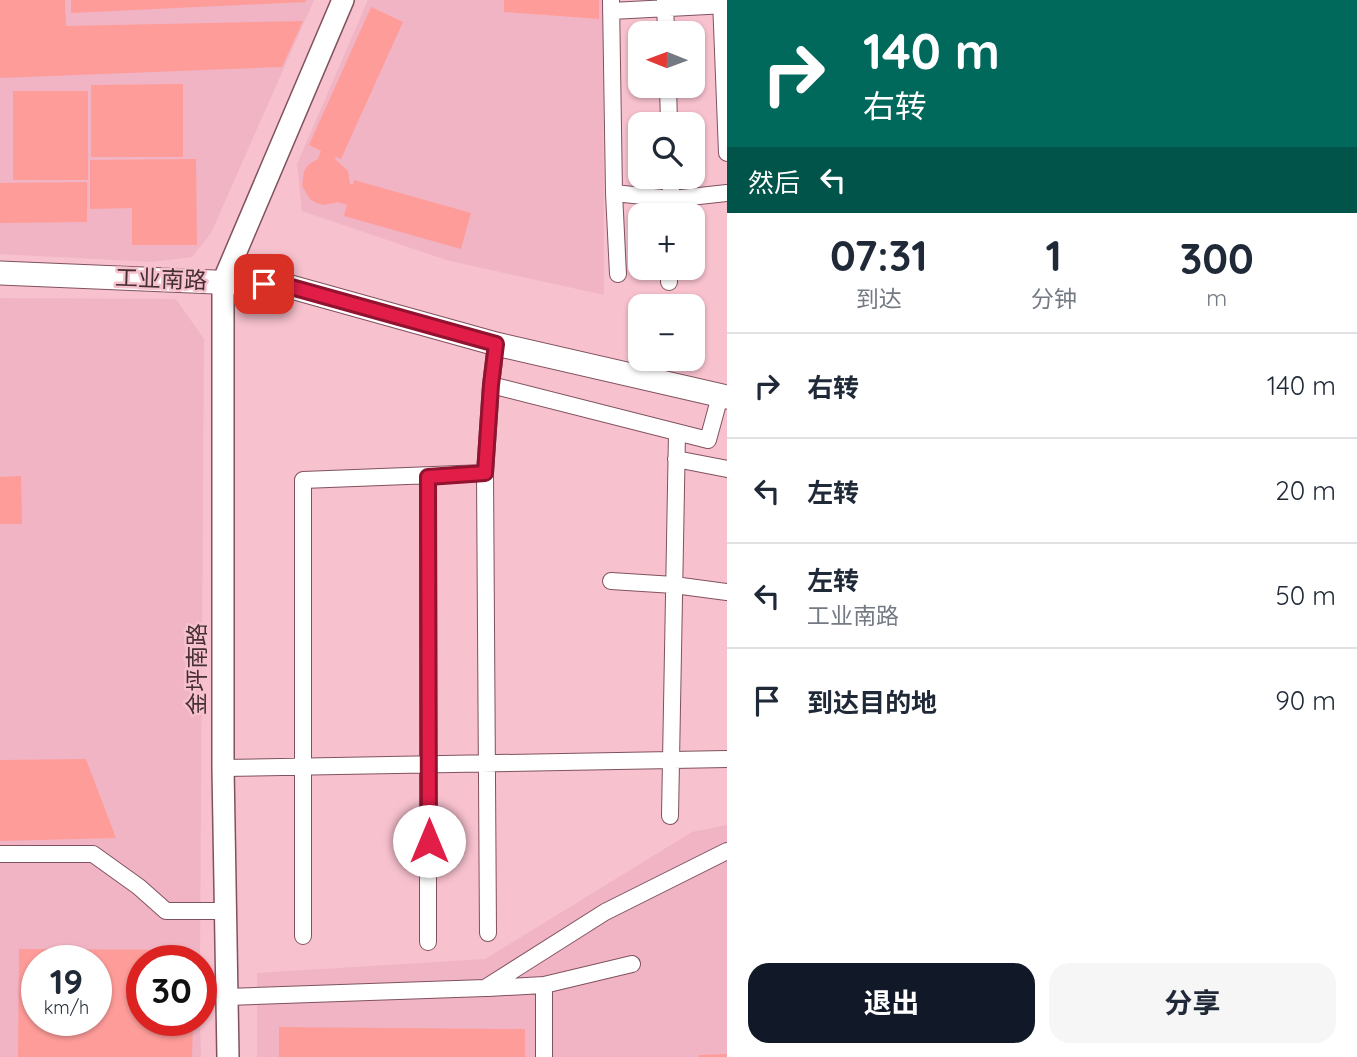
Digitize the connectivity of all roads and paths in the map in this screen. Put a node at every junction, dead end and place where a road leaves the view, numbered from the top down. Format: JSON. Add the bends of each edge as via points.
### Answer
{"nodes":[{"id":1,"x":343,"y":0,"type":"edge"},
{"id":2,"x":723,"y":3,"type":"edge"},
{"id":3,"x":665,"y":4,"type":"edge"},
{"id":4,"x":611,"y":6,"type":"edge"},
{"id":5,"x":727,"y":153,"type":"edge"},
{"id":6,"x":614,"y":193,"type":"junction"},
{"id":7,"x":727,"y":193,"type":"edge"},
{"id":8,"x":655,"y":203,"type":"edge"},
{"id":9,"x":688,"y":203,"type":"edge"},
{"id":10,"x":0,"y":273,"type":"edge"},
{"id":11,"x":618,"y":274,"type":"dead end"},
{"id":12,"x":223,"y":282,"type":"junction"},
{"id":13,"x":496,"y":344,"type":"junction"},
{"id":14,"x":491,"y":385,"type":"junction"},
{"id":15,"x":724,"y":397,"type":"edge"},
{"id":16,"x":677,"y":433,"type":"junction"},
{"id":17,"x":676,"y":459,"type":"junction"},
{"id":18,"x":727,"y":469,"type":"edge"},
{"id":19,"x":485,"y":473,"type":"junction"},
{"id":20,"x":428,"y":477,"type":"junction"},
{"id":21,"x":611,"y":581,"type":"dead end"},
{"id":22,"x":674,"y":585,"type":"junction"},
{"id":23,"x":727,"y":592,"type":"edge"},
{"id":24,"x":671,"y":760,"type":"junction"},
{"id":25,"x":727,"y":760,"type":"edge"},
{"id":26,"x":487,"y":763,"type":"junction"},
{"id":27,"x":430,"y":765,"type":"junction"},
{"id":28,"x":223,"y":768,"type":"junction"},
{"id":29,"x":303,"y":768,"type":"junction"},
{"id":30,"x":670,"y":816,"type":"dead end"},
{"id":31,"x":727,"y":851,"type":"edge"},
{"id":32,"x":0,"y":854,"type":"edge"},
{"id":33,"x":226,"y":911,"type":"junction"},
{"id":34,"x":488,"y":933,"type":"dead end"},
{"id":35,"x":303,"y":936,"type":"dead end"},
{"id":36,"x":428,"y":942,"type":"dead end"},
{"id":37,"x":632,"y":964,"type":"dead end"},
{"id":38,"x":544,"y":985,"type":"junction"},
{"id":39,"x":485,"y":988,"type":"junction"},
{"id":40,"x":228,"y":997,"type":"junction"},
{"id":41,"x":228,"y":1057,"type":"edge"},
{"id":42,"x":544,"y":1057,"type":"edge"}],
"edges":[{"from":1,"to":12,"type":"street"},
{"from":2,"to":3,"type":"street"},
{"from":2,"to":5,"type":"street"},
{"from":3,"to":4,"type":"street"},
{"from":4,"to":6,"type":"street"},
{"from":6,"to":8,"type":"street"},
{"from":6,"to":11,"type":"street"},
{"from":7,"to":9,"type":"street"},
{"from":10,"to":12,"type":"main road","name":"工业南路"},
{"from":12,"to":13,"type":"main road","name":"工业南路","via":[[284,285]]},
{"from":12,"to":28,"type":"street","name":"金坪南路"},
{"from":13,"to":14,"type":"street"},
{"from":13,"to":15,"type":"main road","name":"工业南路"},
{"from":14,"to":16,"type":"street"},
{"from":14,"to":19,"type":"street"},
{"from":15,"to":16,"type":"street","via":[[708,440]]},
{"from":16,"to":17,"type":"street"},
{"from":17,"to":18,"type":"street"},
{"from":17,"to":22,"type":"street"},
{"from":19,"to":20,"type":"street"},
{"from":19,"to":26,"type":"street"},
{"from":20,"to":27,"type":"street"},
{"from":20,"to":29,"type":"street","via":[[303,480]]},
{"from":21,"to":22,"type":"street"},
{"from":22,"to":23,"type":"street"},
{"from":22,"to":24,"type":"street"},
{"from":24,"to":25,"type":"street"},
{"from":24,"to":26,"type":"street"},
{"from":24,"to":30,"type":"street"},
{"from":26,"to":27,"type":"street"},
{"from":26,"to":34,"type":"street"},
{"from":27,"to":29,"type":"street"},
{"from":27,"to":36,"type":"street"},
{"from":28,"to":29,"type":"street"},
{"from":28,"to":33,"type":"street","name":"金坪南路"},
{"from":29,"to":35,"type":"street"},
{"from":31,"to":39,"type":"street","via":[[605,912]]},
{"from":32,"to":33,"type":"street","via":[[93,854],[166,911]]},
{"from":33,"to":40,"type":"street","name":"金坪南路"},
{"from":37,"to":38,"type":"street"},
{"from":38,"to":39,"type":"street"},
{"from":38,"to":42,"type":"street"},
{"from":39,"to":40,"type":"street"},
{"from":40,"to":41,"type":"street","name":"金坪南路"}]}
